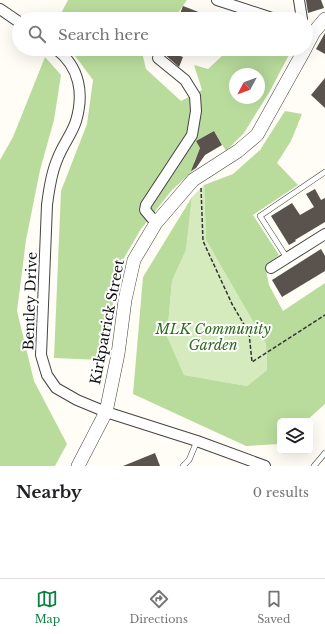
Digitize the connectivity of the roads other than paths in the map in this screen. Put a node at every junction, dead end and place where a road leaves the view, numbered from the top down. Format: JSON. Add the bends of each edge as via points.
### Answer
{"nodes":[{"id":1,"x":217,"y":0,"type":"edge"},
{"id":2,"x":299,"y":0,"type":"edge"},
{"id":3,"x":0,"y":9,"type":"edge"},
{"id":4,"x":254,"y":12,"type":"edge"},
{"id":5,"x":301,"y":12,"type":"edge"},
{"id":6,"x":12,"y":17,"type":"edge"},
{"id":7,"x":325,"y":19,"type":"edge"},
{"id":8,"x":313,"y":29,"type":"edge"},
{"id":9,"x":62,"y":56,"type":"edge"},
{"id":10,"x":301,"y":56,"type":"edge"},
{"id":11,"x":158,"y":58,"type":"dead end"},
{"id":12,"x":325,"y":172,"type":"edge"},
{"id":13,"x":156,"y":223,"type":"junction"},
{"id":14,"x":325,"y":234,"type":"edge"},
{"id":15,"x":287,"y":258,"type":"junction"},
{"id":16,"x":271,"y":268,"type":"dead end"},
{"id":17,"x":106,"y":412,"type":"junction"},
{"id":18,"x":197,"y":441,"type":"junction"},
{"id":19,"x":325,"y":453,"type":"edge"},
{"id":20,"x":80,"y":465,"type":"edge"},
{"id":21,"x":183,"y":466,"type":"edge"},
{"id":22,"x":265,"y":466,"type":"edge"},
{"id":23,"x":314,"y":466,"type":"edge"}],
"edges":[{"from":1,"to":4,"type":"street"},
{"from":2,"to":5,"type":"street"},
{"from":3,"to":6,"type":"street"},
{"from":7,"to":8,"type":"street","name":"Kirkpatrick Street"},
{"from":9,"to":17,"type":"street","name":"Bentley Drive","via":[[75,70],[81,91],[76,121],[57,159],[50,183],[41,355],[47,375],[56,388]]},
{"from":10,"to":13,"type":"street","name":"Kirkpatrick Street","via":[[257,135],[238,151],[193,180]]},
{"from":11,"to":13,"type":"street","via":[[185,80],[195,96],[196,111],[192,135],[146,205],[145,210]]},
{"from":12,"to":15,"type":"lane","via":[[260,216]]},
{"from":13,"to":17,"type":"street","name":"Kirkpatrick Street","via":[[134,260]]},
{"from":14,"to":15,"type":"street"},
{"from":15,"to":16,"type":"street"},
{"from":17,"to":18,"type":"street","name":"Bentley Drive"},
{"from":17,"to":20,"type":"street","name":"Kirkpatrick Street"},
{"from":18,"to":21,"type":"lane","via":[[189,460]]},
{"from":18,"to":22,"type":"street","name":"Bentley Drive"},
{"from":19,"to":23,"type":"lane"}]}
